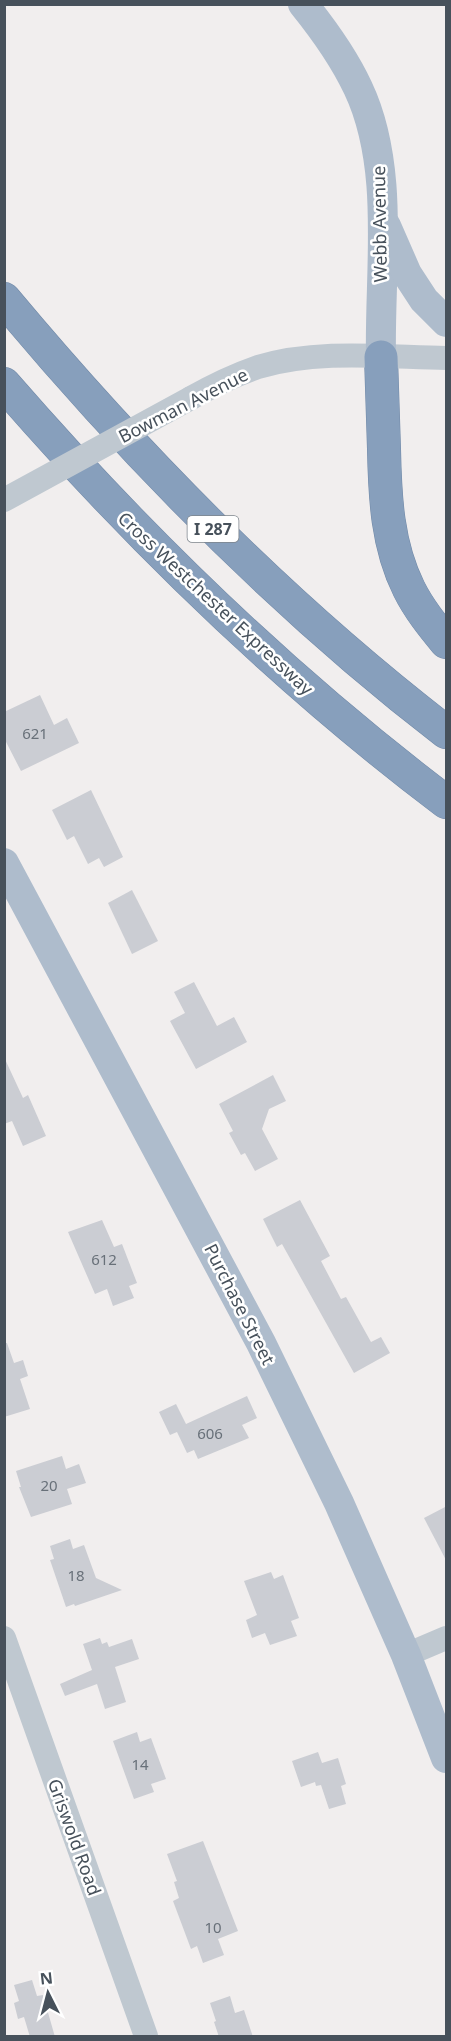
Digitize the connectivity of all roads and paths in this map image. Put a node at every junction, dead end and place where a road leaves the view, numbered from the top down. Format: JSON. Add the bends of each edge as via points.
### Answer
{"nodes":[{"id":1,"x":303,"y":4,"type":"edge"},
{"id":2,"x":382,"y":218,"type":"junction"},
{"id":3,"x":4,"y":299,"type":"edge"},
{"id":4,"x":447,"y":322,"type":"edge"},
{"id":5,"x":381,"y":357,"type":"junction"},
{"id":6,"x":447,"y":358,"type":"edge"},
{"id":7,"x":4,"y":384,"type":"edge"},
{"id":8,"x":4,"y":500,"type":"edge"},
{"id":9,"x":447,"y":642,"type":"edge"},
{"id":10,"x":447,"y":732,"type":"edge"},
{"id":11,"x":447,"y":802,"type":"edge"},
{"id":12,"x":4,"y":863,"type":"edge"},
{"id":13,"x":4,"y":1638,"type":"edge"},
{"id":14,"x":447,"y":1638,"type":"edge"},
{"id":15,"x":406,"y":1655,"type":"junction"},
{"id":16,"x":447,"y":1758,"type":"edge"},
{"id":17,"x":146,"y":2037,"type":"edge"}],
"edges":[{"from":1,"to":2,"type":"main road","name":"Webb Avenue","via":[[359,90],[378,154]]},
{"from":2,"to":4,"type":"main road","via":[[407,274],[424,300]]},
{"from":2,"to":5,"type":"main road","name":"Webb Avenue"},
{"from":3,"to":10,"type":"highway","number":"I 287","via":[[105,417],[211,527],[330,637]]},
{"from":5,"to":6,"type":"street","name":"Bowman Avenue"},
{"from":5,"to":8,"type":"street","name":"Bowman Avenue","bridge":true,"via":[[332,356],[258,367],[191,398]]},
{"from":5,"to":9,"type":"highway","via":[[385,488],[392,539],[408,588]]},
{"from":7,"to":11,"type":"highway","name":"Cross Westchester Expressway","via":[[118,510],[229,620],[317,698]]},
{"from":12,"to":15,"type":"main road","name":"Purchase Street","via":[[261,1343],[339,1503]]},
{"from":13,"to":17,"type":"street","name":"Griswold Road"},
{"from":14,"to":15,"type":"street"},
{"from":15,"to":16,"type":"main road","name":"Purchase Street"}]}
